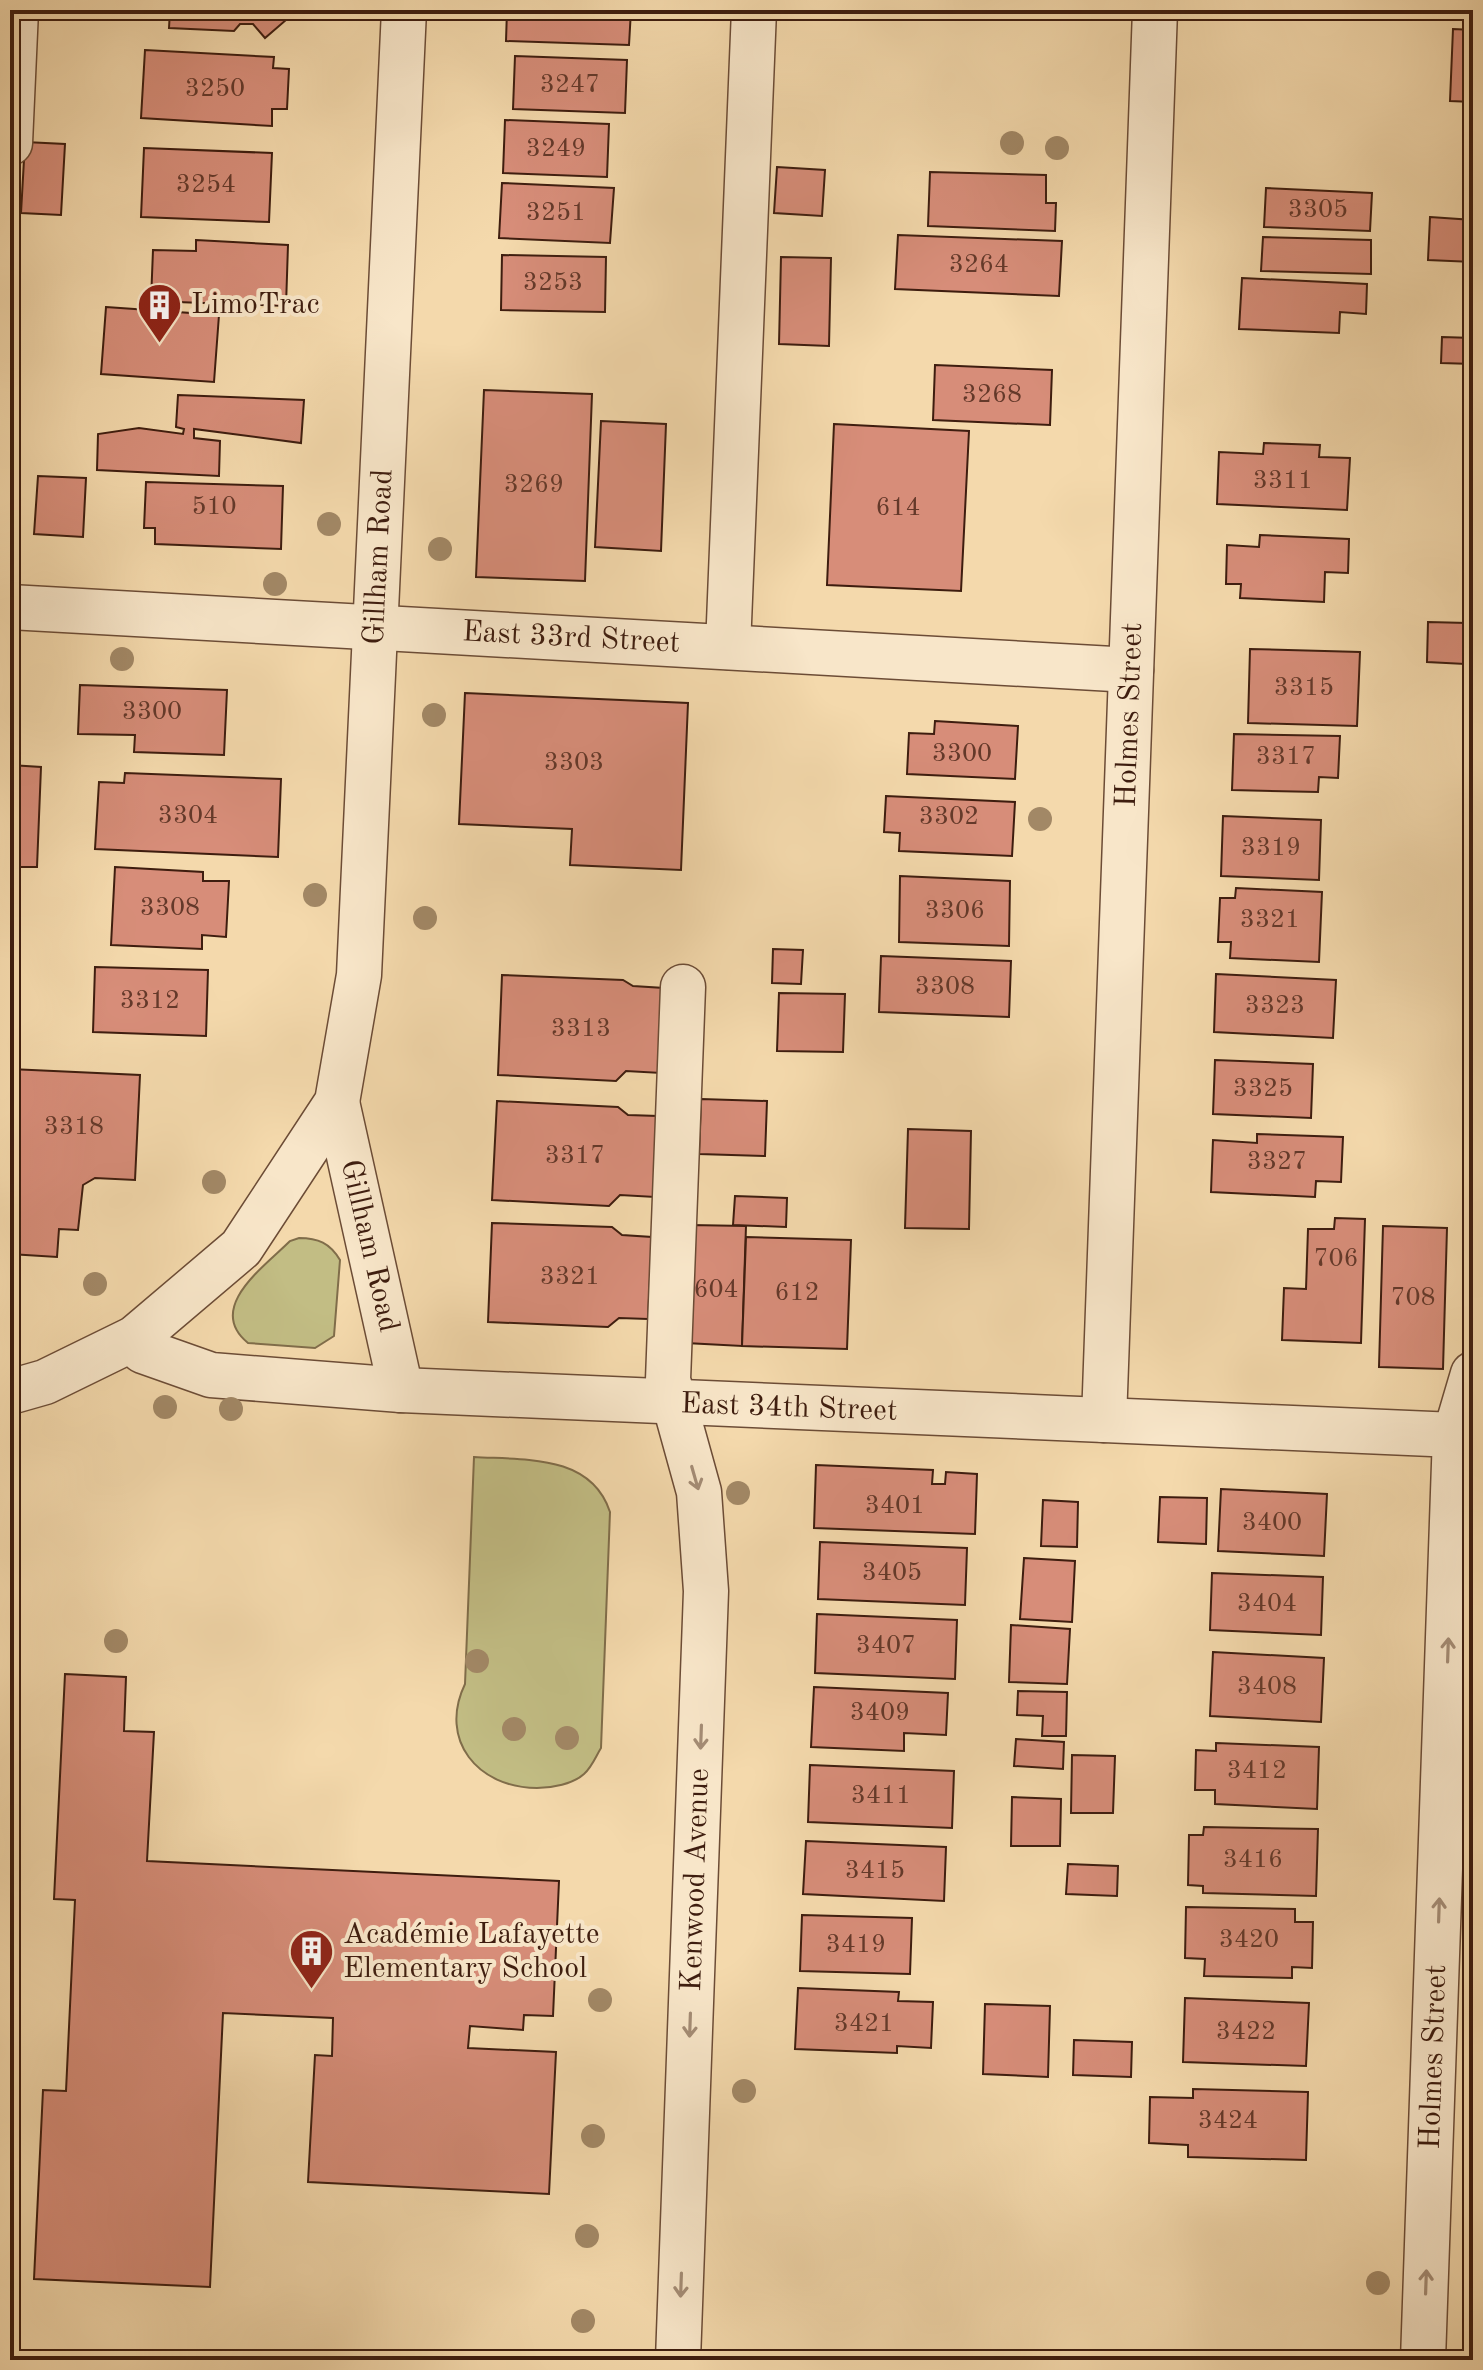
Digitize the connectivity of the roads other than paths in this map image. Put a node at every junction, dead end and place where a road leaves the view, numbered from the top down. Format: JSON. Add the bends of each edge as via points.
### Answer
{"nodes":[{"id":1,"x":16,"y":10,"type":"edge"},
{"id":2,"x":404,"y":10,"type":"edge"},
{"id":3,"x":754,"y":10,"type":"edge"},
{"id":4,"x":1155,"y":10,"type":"edge"},
{"id":5,"x":10,"y":143,"type":"edge"},
{"id":6,"x":10,"y":607,"type":"edge"},
{"id":7,"x":376,"y":627,"type":"junction"},
{"id":8,"x":728,"y":647,"type":"junction"},
{"id":9,"x":1131,"y":670,"type":"junction"},
{"id":10,"x":683,"y":987,"type":"dead end"},
{"id":11,"x":337,"y":1102,"type":"junction"},
{"id":12,"x":135,"y":1338,"type":"junction"},
{"id":13,"x":1473,"y":1374,"type":"edge"},
{"id":14,"x":401,"y":1390,"type":"junction"},
{"id":15,"x":10,"y":1392,"type":"edge"},
{"id":16,"x":673,"y":1404,"type":"junction"},
{"id":17,"x":1104,"y":1420,"type":"junction"},
{"id":18,"x":1455,"y":1435,"type":"junction"},
{"id":19,"x":678,"y":2360,"type":"edge"},
{"id":20,"x":1423,"y":2360,"type":"edge"}],
"edges":[{"from":1,"to":5,"type":"street"},
{"from":2,"to":7,"type":"street","name":"Gillham Road"},
{"from":3,"to":8,"type":"street"},
{"from":4,"to":9,"type":"street","name":"Holmes Street"},
{"from":6,"to":7,"type":"street","name":"East 33rd Street"},
{"from":7,"to":8,"type":"street","name":"East 33rd Street"},
{"from":7,"to":11,"type":"street","name":"Gillham Road","via":[[359,975]]},
{"from":8,"to":9,"type":"street","name":"East 33rd Street"},
{"from":9,"to":17,"type":"street","name":"Holmes Street"},
{"from":10,"to":16,"type":"street","name":"Kenwood Avenue","via":[[668,1380]]},
{"from":11,"to":12,"type":"street","name":"Gillham Road","via":[[241,1248]]},
{"from":11,"to":14,"type":"street","name":"Gillham Road"},
{"from":12,"to":14,"type":"street","name":"East 34th Street","via":[[143,1351],[211,1375]]},
{"from":12,"to":15,"type":"street","name":"Gillham Road","via":[[45,1382]]},
{"from":13,"to":18,"type":"street","name":"Holmes Street"},
{"from":14,"to":16,"type":"street","name":"East 34th Street"},
{"from":16,"to":17,"type":"street","name":"East 34th Street"},
{"from":16,"to":19,"type":"street","name":"Kenwood Avenue","one_way":true,"via":[[699,1492],[706,1591]]},
{"from":17,"to":18,"type":"street","name":"East 34th Street"},
{"from":20,"to":18,"type":"street","name":"Holmes Street","one_way":true}]}
